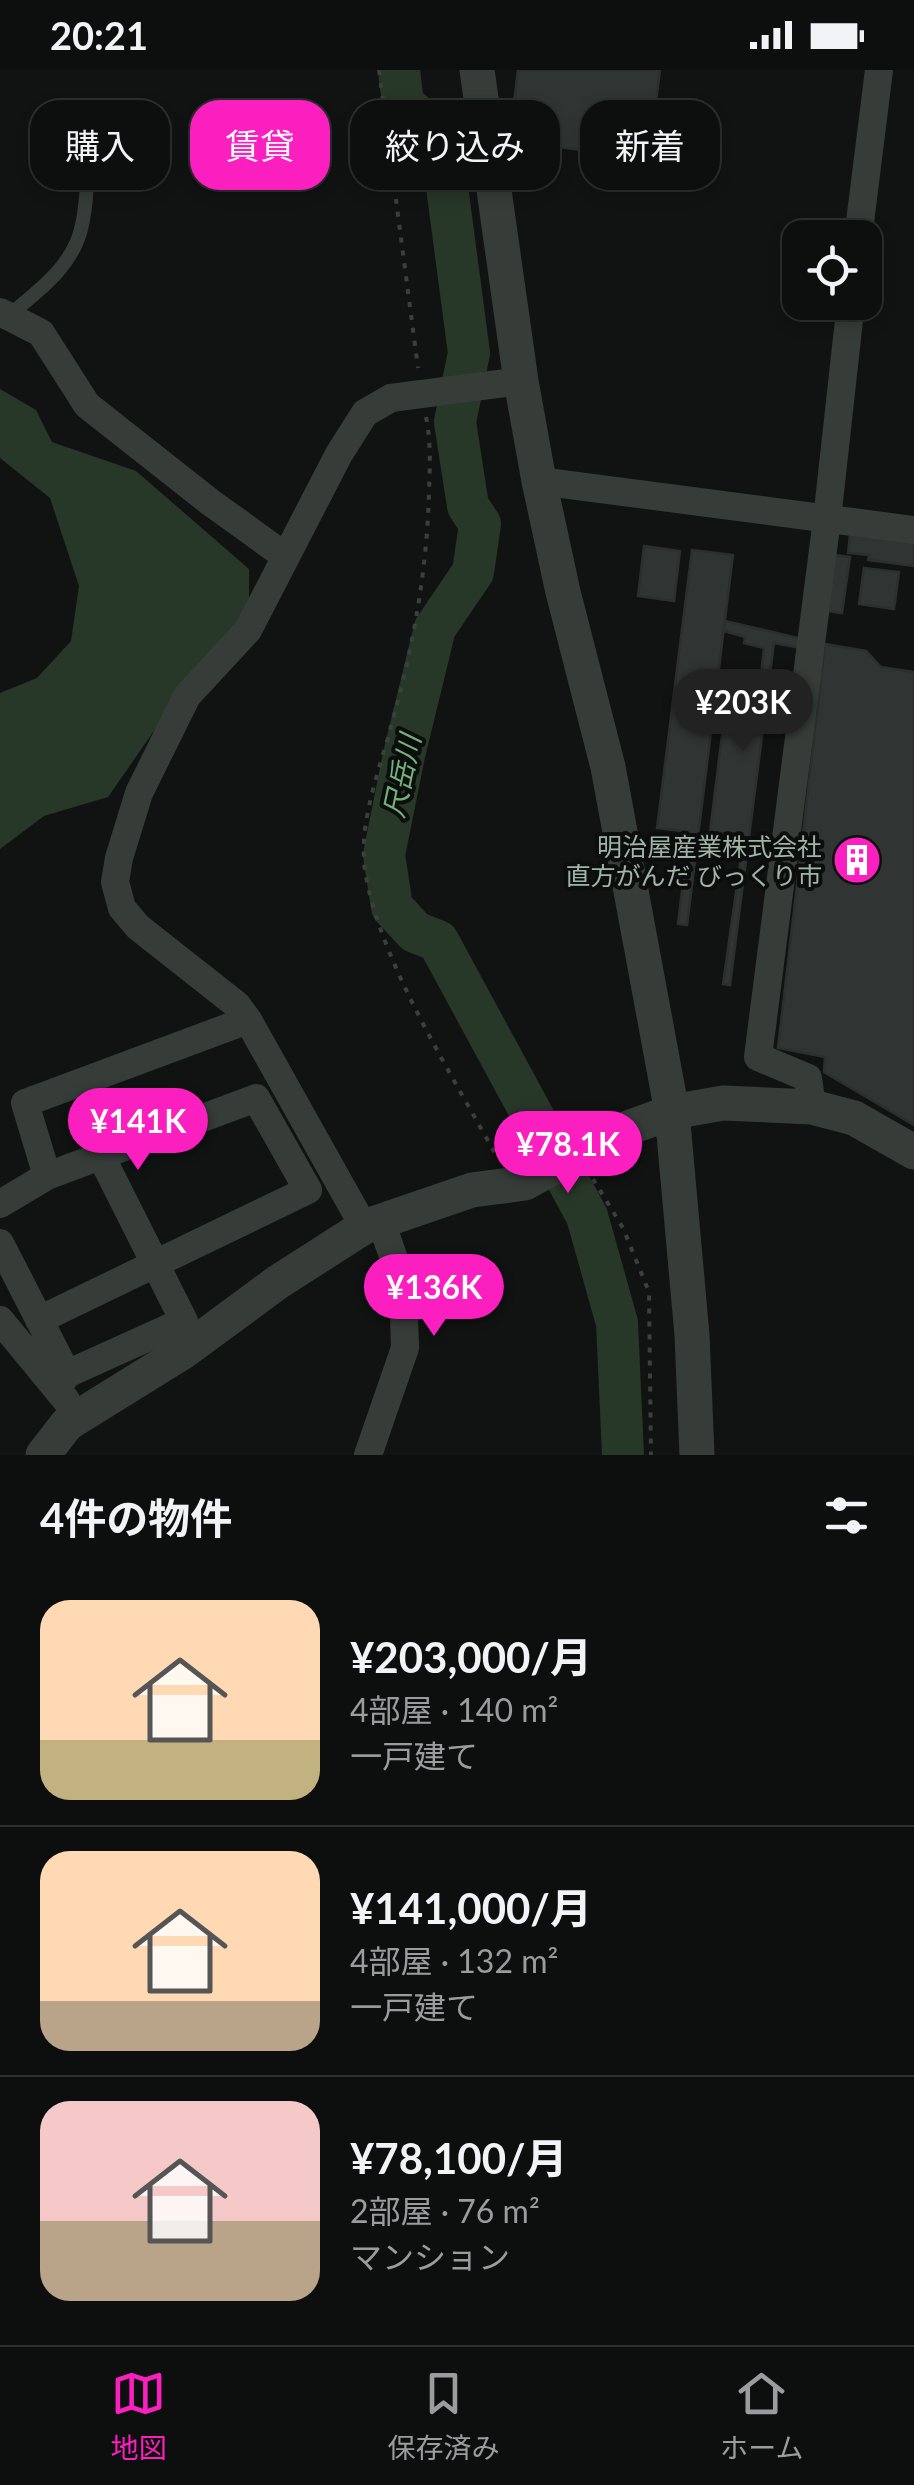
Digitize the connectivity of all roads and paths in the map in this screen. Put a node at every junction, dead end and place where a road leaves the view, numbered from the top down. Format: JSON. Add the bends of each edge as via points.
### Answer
{"nodes":[{"id":1,"x":379,"y":70,"type":"edge"},
{"id":2,"x":477,"y":70,"type":"edge"},
{"id":3,"x":879,"y":70,"type":"edge"},
{"id":4,"x":86,"y":190,"type":"edge"},
{"id":5,"x":860,"y":220,"type":"edge"},
{"id":6,"x":4,"y":314,"type":"edge"},
{"id":7,"x":849,"y":320,"type":"edge"},
{"id":8,"x":505,"y":383,"type":"junction"},
{"id":9,"x":426,"y":393,"type":"junction"},
{"id":10,"x":540,"y":481,"type":"junction"},
{"id":11,"x":828,"y":519,"type":"junction"},
{"id":12,"x":914,"y":530,"type":"edge"},
{"id":13,"x":286,"y":556,"type":"junction"},
{"id":14,"x":248,"y":1020,"type":"junction"},
{"id":15,"x":812,"y":1107,"type":"junction"},
{"id":16,"x":12,"y":1108,"type":"edge"},
{"id":17,"x":672,"y":1112,"type":"junction"},
{"id":18,"x":584,"y":1150,"type":"junction"},
{"id":19,"x":914,"y":1152,"type":"edge"},
{"id":20,"x":101,"y":1156,"type":"junction"},
{"id":21,"x":47,"y":1176,"type":"junction"},
{"id":22,"x":517,"y":1185,"type":"junction"},
{"id":23,"x":0,"y":1204,"type":"edge"},
{"id":24,"x":372,"y":1224,"type":"junction"},
{"id":25,"x":0,"y":1243,"type":"edge"},
{"id":26,"x":155,"y":1264,"type":"junction"},
{"id":27,"x":0,"y":1320,"type":"edge"},
{"id":28,"x":39,"y":1320,"type":"junction"},
{"id":29,"x":62,"y":1381,"type":"junction"},
{"id":30,"x":80,"y":1416,"type":"junction"},
{"id":31,"x":43,"y":1455,"type":"edge"},
{"id":32,"x":368,"y":1455,"type":"edge"},
{"id":33,"x":651,"y":1455,"type":"edge"},
{"id":34,"x":696,"y":1455,"type":"edge"}],
"edges":[{"from":1,"to":9,"type":"path"},
{"from":2,"to":8,"type":"street"},
{"from":3,"to":5,"type":"street"},
{"from":4,"to":6,"type":"lane","via":[[82,228],[60,272]]},
{"from":6,"to":13,"type":"street","via":[[41,333],[87,405]]},
{"from":7,"to":11,"type":"street"},
{"from":8,"to":9,"type":"street"},
{"from":8,"to":10,"type":"street"},
{"from":9,"to":13,"type":"street","via":[[390,398],[366,412]]},
{"from":9,"to":22,"type":"path","via":[[428,556],[367,818],[364,868],[404,984]]},
{"from":10,"to":11,"type":"street"},
{"from":10,"to":17,"type":"street","via":[[608,766]]},
{"from":11,"to":12,"type":"street"},
{"from":11,"to":15,"type":"street","via":[[758,1057],[808,1078]]},
{"from":13,"to":14,"type":"street","via":[[248,630],[187,696],[140,792],[115,882],[122,908],[138,927]]},
{"from":14,"to":16,"type":"street"},
{"from":14,"to":24,"type":"street"},
{"from":15,"to":17,"type":"street","via":[[723,1103]]},
{"from":15,"to":19,"type":"street","via":[[854,1118]]},
{"from":16,"to":21,"type":"street"},
{"from":17,"to":18,"type":"street"},
{"from":17,"to":34,"type":"street"},
{"from":18,"to":22,"type":"street"},
{"from":18,"to":33,"type":"path","via":[[594,1184],[623,1228],[649,1292]]},
{"from":20,"to":21,"type":"street"},
{"from":20,"to":26,"type":"street"},
{"from":20,"to":26,"type":"street","via":[[256,1098],[308,1190]]},
{"from":21,"to":23,"type":"street"},
{"from":22,"to":24,"type":"street","via":[[472,1190]]},
{"from":24,"to":30,"type":"street"},
{"from":24,"to":32,"type":"street","via":[[403,1284],[405,1348]]},
{"from":25,"to":28,"type":"street"},
{"from":26,"to":28,"type":"street"},
{"from":26,"to":29,"type":"street","via":[[184,1322]]},
{"from":27,"to":29,"type":"street"},
{"from":28,"to":29,"type":"street"},
{"from":29,"to":30,"type":"street"},
{"from":30,"to":31,"type":"street"}]}
